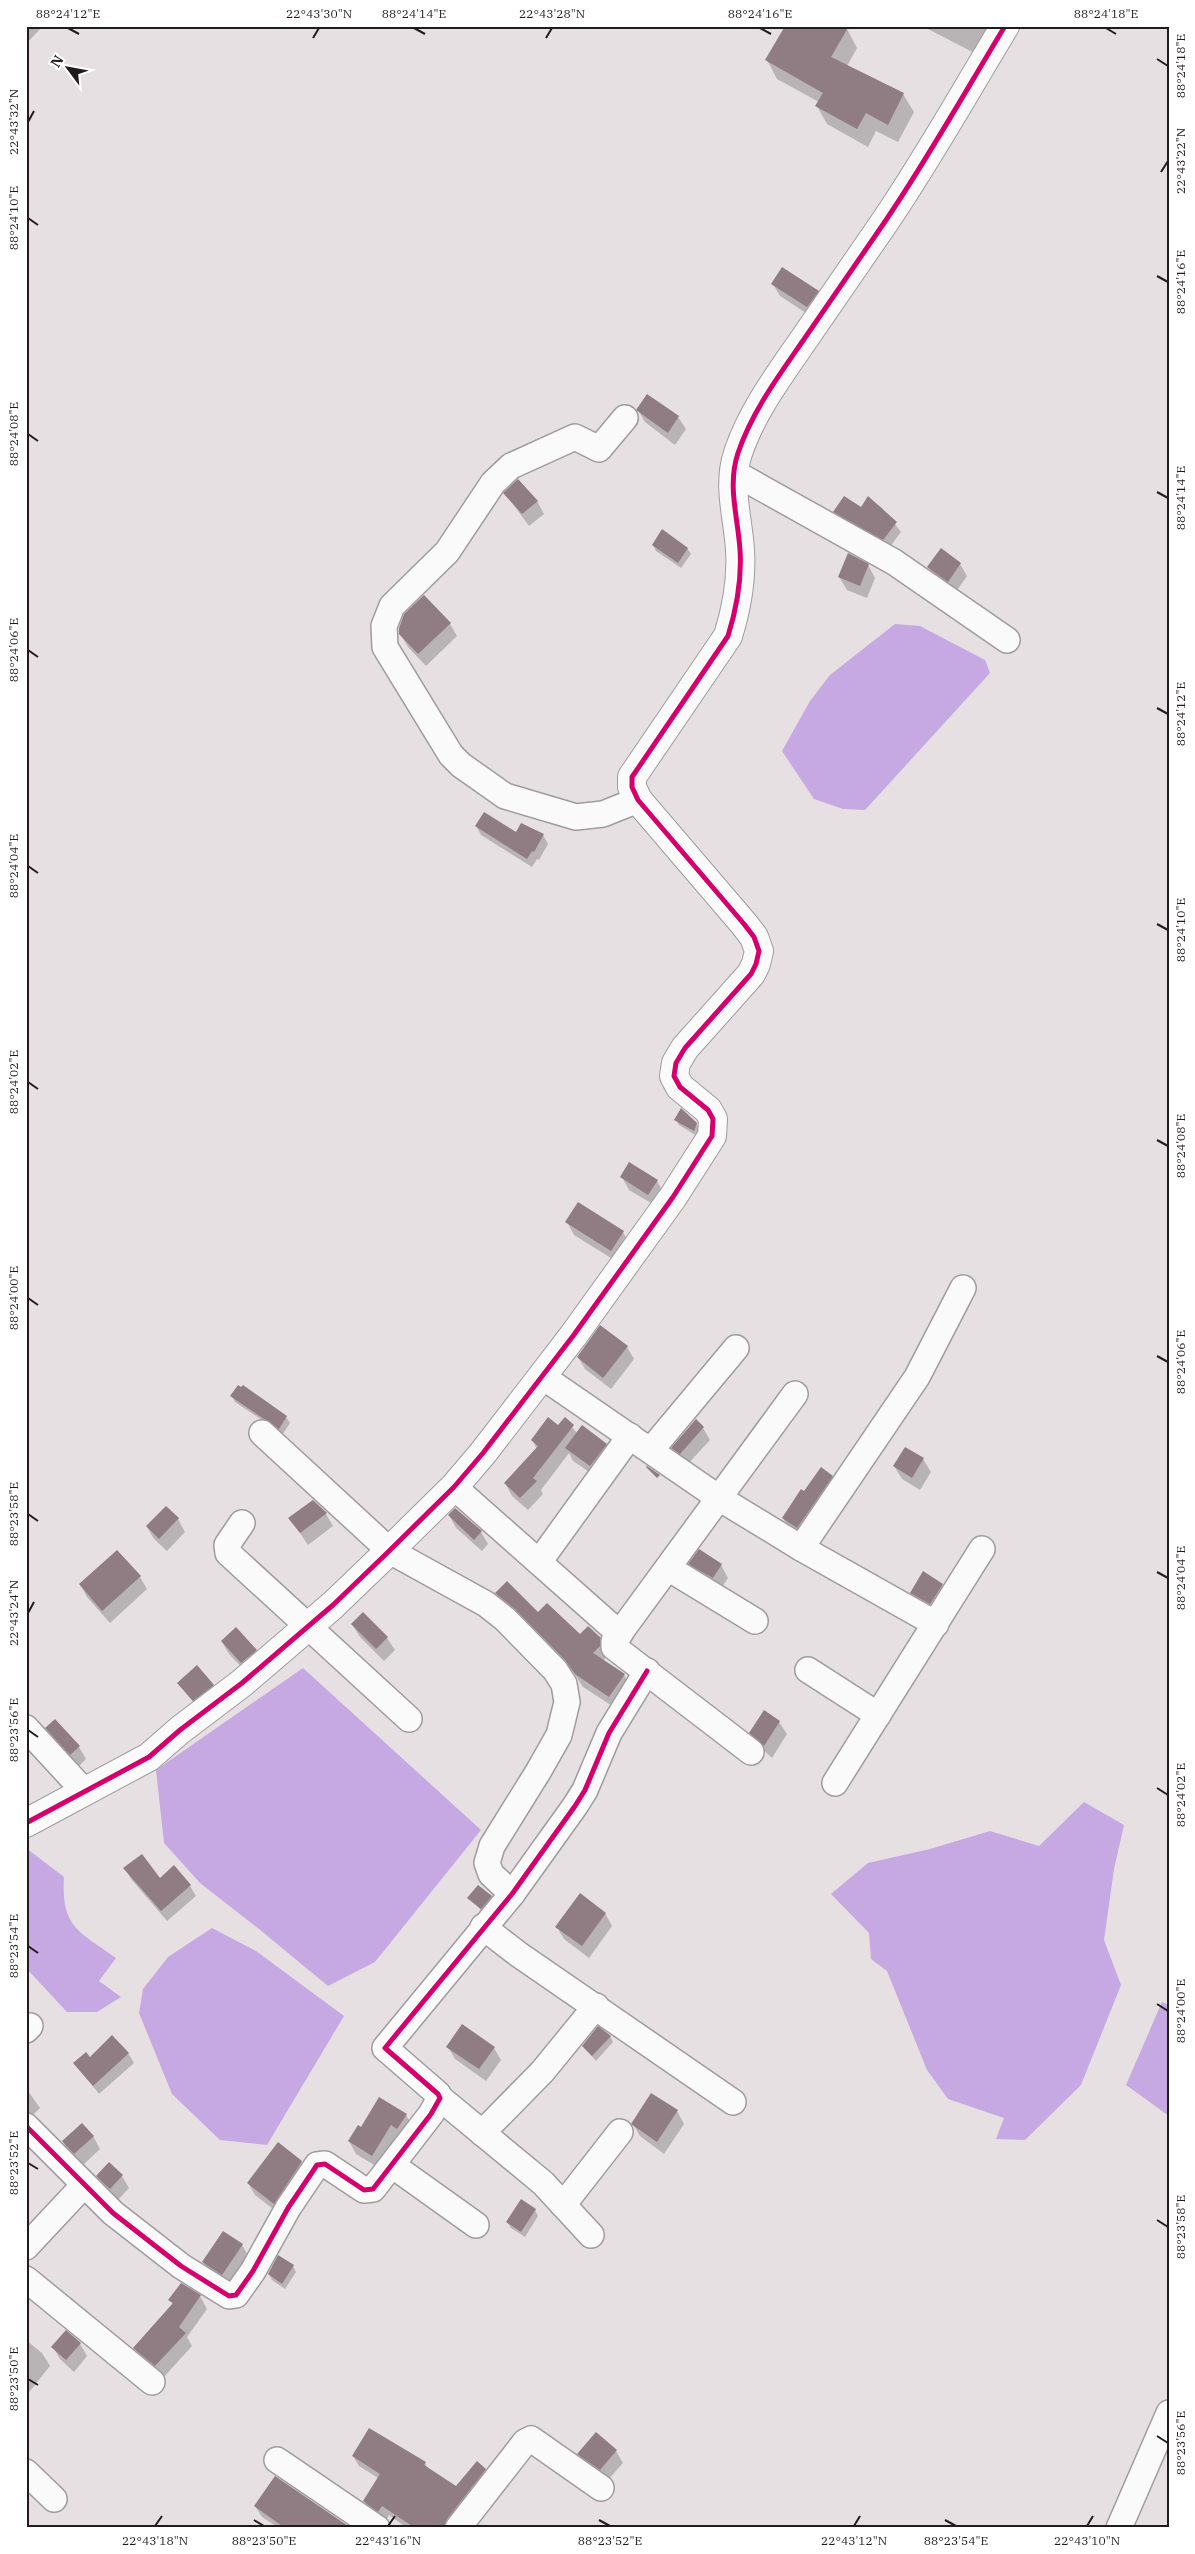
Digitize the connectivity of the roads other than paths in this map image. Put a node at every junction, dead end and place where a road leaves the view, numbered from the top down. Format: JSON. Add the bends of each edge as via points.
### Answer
{"nodes":[{"id":1,"x":1005,"y":26,"type":"edge"},
{"id":2,"x":625,"y":418,"type":"dead end"},
{"id":3,"x":733,"y":472,"type":"junction"},
{"id":4,"x":1007,"y":640,"type":"dead end"},
{"id":5,"x":638,"y":800,"type":"junction"},
{"id":6,"x":963,"y":1288,"type":"dead end"},
{"id":7,"x":736,"y":1348,"type":"dead end"},
{"id":8,"x":542,"y":1377,"type":"junction"},
{"id":9,"x":795,"y":1394,"type":"dead end"},
{"id":10,"x":262,"y":1433,"type":"dead end"},
{"id":11,"x":630,"y":1436,"type":"junction"},
{"id":12,"x":651,"y":1450,"type":"junction"},
{"id":13,"x":454,"y":1487,"type":"junction"},
{"id":14,"x":719,"y":1498,"type":"junction"},
{"id":15,"x":242,"y":1522,"type":"dead end"},
{"id":16,"x":801,"y":1548,"type":"junction"},
{"id":17,"x":982,"y":1549,"type":"dead end"},
{"id":18,"x":390,"y":1551,"type":"junction"},
{"id":19,"x":539,"y":1562,"type":"junction"},
{"id":20,"x":668,"y":1568,"type":"junction"},
{"id":21,"x":754,"y":1621,"type":"dead end"},
{"id":22,"x":936,"y":1624,"type":"junction"},
{"id":23,"x":307,"y":1628,"type":"junction"},
{"id":24,"x":620,"y":1634,"type":"junction"},
{"id":25,"x":808,"y":1670,"type":"dead end"},
{"id":26,"x":647,"y":1671,"type":"junction"},
{"id":27,"x":878,"y":1716,"type":"junction"},
{"id":28,"x":409,"y":1718,"type":"dead end"},
{"id":29,"x":26,"y":1728,"type":"edge"},
{"id":30,"x":751,"y":1752,"type":"dead end"},
{"id":31,"x":835,"y":1783,"type":"dead end"},
{"id":32,"x":85,"y":1792,"type":"junction"},
{"id":33,"x":26,"y":1823,"type":"edge"},
{"id":34,"x":512,"y":1894,"type":"junction"},
{"id":35,"x":483,"y":1927,"type":"junction"},
{"id":36,"x":596,"y":2006,"type":"junction"},
{"id":37,"x":440,"y":2098,"type":"junction"},
{"id":38,"x":733,"y":2102,"type":"dead end"},
{"id":39,"x":26,"y":2126,"type":"edge"},
{"id":40,"x":620,"y":2132,"type":"dead end"},
{"id":41,"x":482,"y":2133,"type":"junction"},
{"id":42,"x":392,"y":2165,"type":"junction"},
{"id":43,"x":84,"y":2185,"type":"junction"},
{"id":44,"x":562,"y":2205,"type":"junction"},
{"id":45,"x":476,"y":2225,"type":"dead end"},
{"id":46,"x":591,"y":2235,"type":"dead end"},
{"id":47,"x":26,"y":2247,"type":"edge"},
{"id":48,"x":26,"y":2279,"type":"edge"},
{"id":49,"x":152,"y":2382,"type":"dead end"},
{"id":50,"x":1169,"y":2413,"type":"edge"},
{"id":51,"x":277,"y":2460,"type":"dead end"},
{"id":52,"x":26,"y":2472,"type":"edge"},
{"id":53,"x":602,"y":2488,"type":"dead end"},
{"id":54,"x":54,"y":2498,"type":"dead end"},
{"id":55,"x":377,"y":2528,"type":"edge"},
{"id":56,"x":458,"y":2528,"type":"edge"},
{"id":57,"x":1119,"y":2528,"type":"edge"}],
"edges":[{"from":1,"to":3,"type":"street","via":[[885,222],[755,416],[738,452]]},
{"from":2,"to":5,"type":"street","via":[[599,449],[575,436],[511,466],[493,483],[447,552],[392,606],[383,637],[385,648],[442,743],[461,765],[491,788],[505,796],[576,817],[603,814]]},
{"from":3,"to":4,"type":"street","via":[[894,562]]},
{"from":3,"to":5,"type":"street","via":[[732,492],[741,577],[736,610],[728,636],[632,777],[632,787]]},
{"from":5,"to":8,"type":"street","via":[[744,924],[759,951],[751,974],[685,1048],[676,1063],[674,1076],[680,1087],[708,1110],[713,1119],[712,1136],[673,1197]]},
{"from":6,"to":16,"type":"street","via":[[917,1377]]},
{"from":7,"to":12,"type":"street"},
{"from":8,"to":11,"type":"street"},
{"from":8,"to":13,"type":"street"},
{"from":9,"to":14,"type":"street"},
{"from":10,"to":18,"type":"street"},
{"from":11,"to":12,"type":"street"},
{"from":11,"to":19,"type":"street"},
{"from":12,"to":14,"type":"street"},
{"from":13,"to":18,"type":"street"},
{"from":13,"to":19,"type":"street"},
{"from":14,"to":16,"type":"street"},
{"from":14,"to":20,"type":"street"},
{"from":15,"to":23,"type":"street","via":[[227,1545],[228,1553]]},
{"from":16,"to":22,"type":"street"},
{"from":17,"to":22,"type":"street"},
{"from":18,"to":23,"type":"street"},
{"from":18,"to":34,"type":"street","via":[[486,1604],[521,1634],[564,1684],[567,1702],[559,1735],[492,1846],[487,1863],[491,1874]]},
{"from":19,"to":24,"type":"street"},
{"from":20,"to":21,"type":"street"},
{"from":20,"to":24,"type":"street"},
{"from":22,"to":27,"type":"street"},
{"from":23,"to":28,"type":"street"},
{"from":23,"to":32,"type":"street","via":[[149,1757]]},
{"from":24,"to":26,"type":"street","via":[[614,1641],[614,1647]]},
{"from":25,"to":27,"type":"street"},
{"from":26,"to":30,"type":"street"},
{"from":26,"to":34,"type":"street","via":[[610,1734],[585,1790]]},
{"from":27,"to":31,"type":"street"},
{"from":29,"to":32,"type":"street"},
{"from":32,"to":33,"type":"street"},
{"from":34,"to":35,"type":"street"},
{"from":35,"to":36,"type":"street"},
{"from":35,"to":37,"type":"street","via":[[385,2048]]},
{"from":36,"to":38,"type":"street"},
{"from":36,"to":41,"type":"street","via":[[542,2072]]},
{"from":37,"to":41,"type":"street"},
{"from":37,"to":42,"type":"street"},
{"from":39,"to":43,"type":"street"},
{"from":40,"to":44,"type":"street"},
{"from":41,"to":44,"type":"street","via":[[543,2183]]},
{"from":42,"to":43,"type":"street","via":[[369,2191],[326,2164],[317,2165],[288,2208],[248,2279],[233,2297],[181,2266],[113,2213]]},
{"from":42,"to":45,"type":"street"},
{"from":43,"to":47,"type":"street"},
{"from":44,"to":46,"type":"street"},
{"from":48,"to":49,"type":"street"},
{"from":50,"to":57,"type":"street"},
{"from":51,"to":55,"type":"street"},
{"from":52,"to":54,"type":"street"},
{"from":53,"to":56,"type":"street","via":[[531,2439],[525,2442]]}]}
